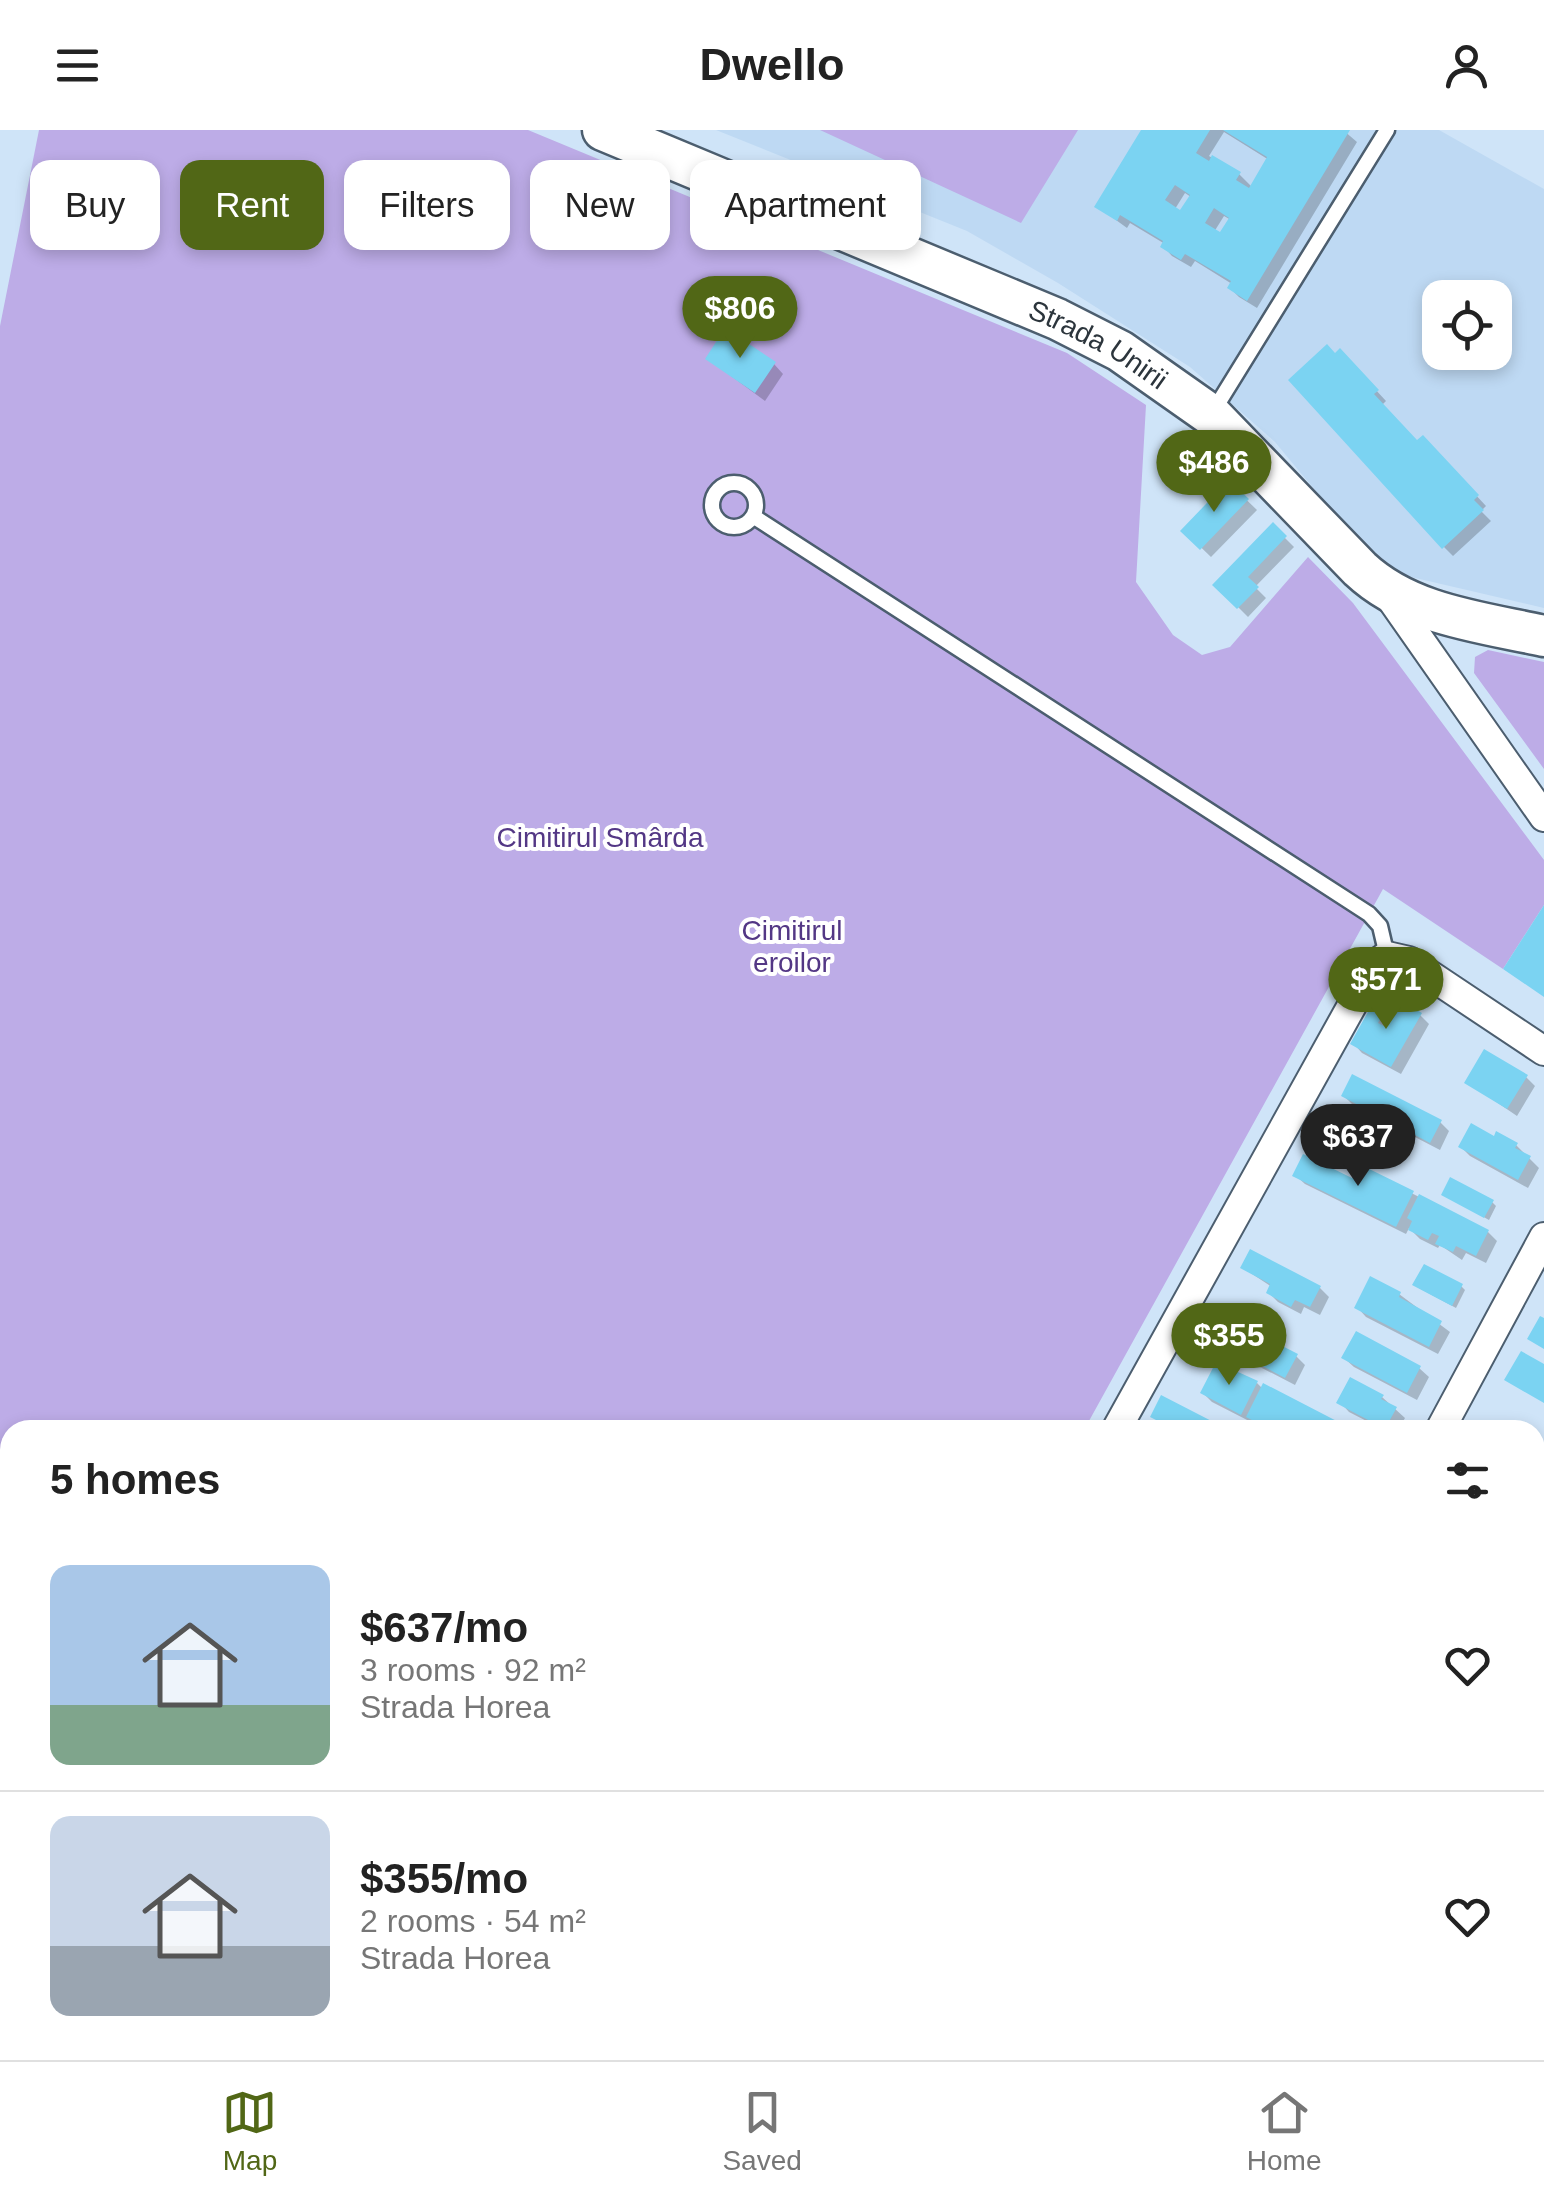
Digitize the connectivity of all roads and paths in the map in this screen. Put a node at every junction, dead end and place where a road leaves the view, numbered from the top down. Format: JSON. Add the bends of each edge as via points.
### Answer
{"nodes":[{"id":1,"x":603,"y":130,"type":"edge"},
{"id":2,"x":1386,"y":130,"type":"edge"},
{"id":3,"x":1211,"y":415,"type":"junction"},
{"id":4,"x":754,"y":516,"type":"dead end"},
{"id":5,"x":1382,"y":586,"type":"junction"},
{"id":6,"x":1544,"y":636,"type":"edge"},
{"id":7,"x":1544,"y":817,"type":"edge"},
{"id":8,"x":1387,"y":956,"type":"junction"},
{"id":9,"x":1544,"y":1051,"type":"edge"},
{"id":10,"x":1544,"y":1236,"type":"edge"},
{"id":11,"x":1121,"y":1420,"type":"edge"},
{"id":12,"x":1445,"y":1420,"type":"edge"}],
"edges":[{"from":1,"to":3,"type":"main road","name":"Strada Unirii","via":[[1057,318],[1120,351]]},
{"from":2,"to":3,"type":"lane"},
{"from":3,"to":5,"type":"main road","name":"Strada Unirii"},
{"from":4,"to":8,"type":"lane","via":[[1369,914],[1380,926]]},
{"from":5,"to":6,"type":"main road","via":[[1434,611]]},
{"from":5,"to":7,"type":"street","name":"Strada Unirii"},
{"from":8,"to":9,"type":"street","via":[[1409,960]]},
{"from":8,"to":11,"type":"street","via":[[1368,971]]},
{"from":10,"to":12,"type":"street"}]}
